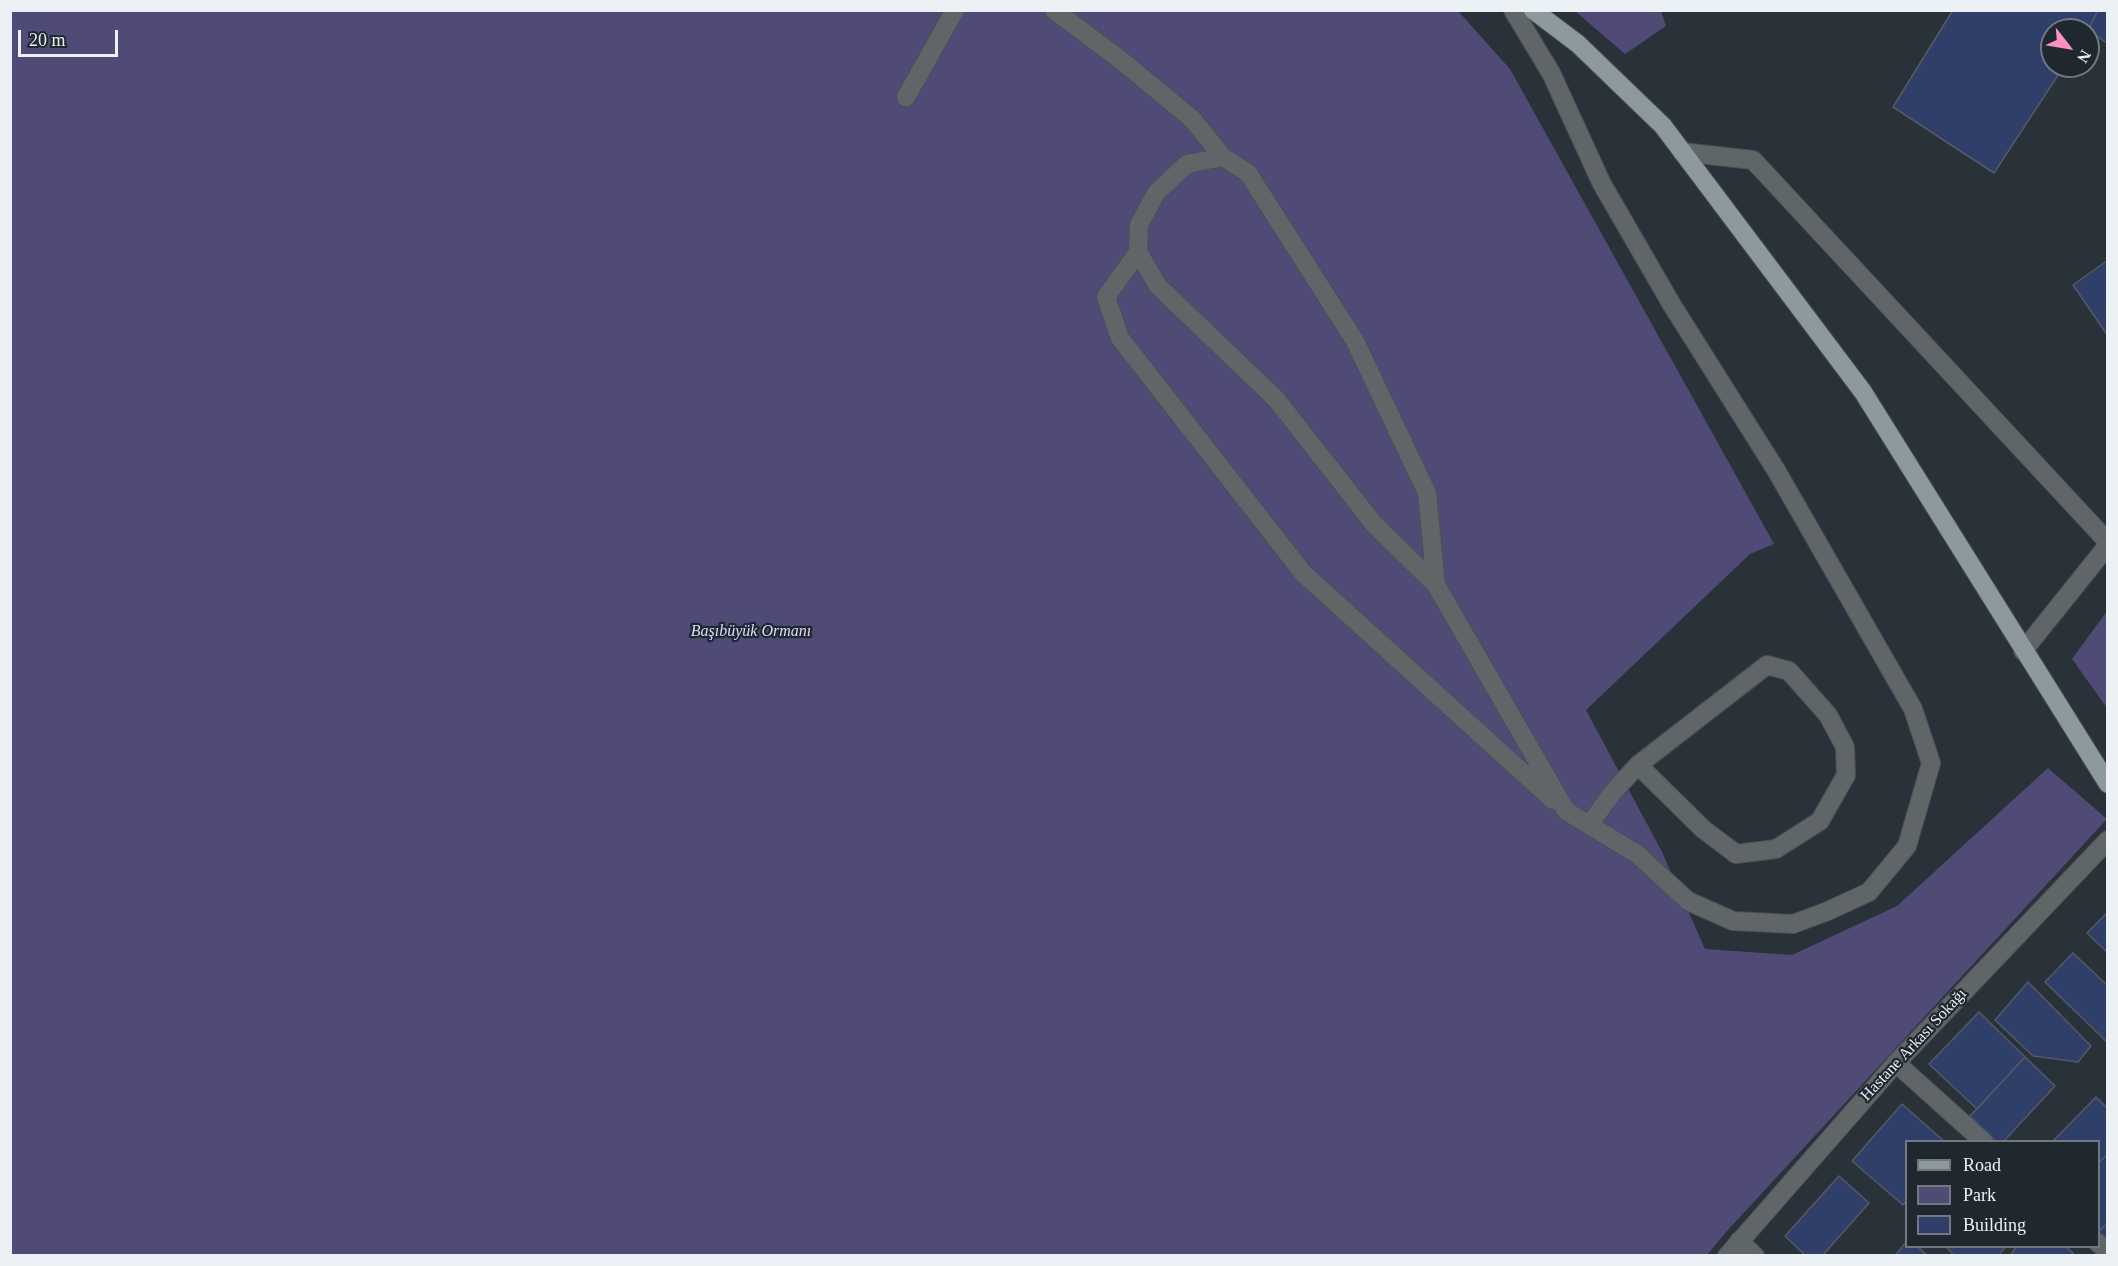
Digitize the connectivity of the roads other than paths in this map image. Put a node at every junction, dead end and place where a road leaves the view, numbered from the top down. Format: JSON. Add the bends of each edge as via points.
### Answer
{"nodes":[{"id":1,"x":956,"y":10,"type":"edge"},
{"id":2,"x":1054,"y":10,"type":"edge"},
{"id":3,"x":1514,"y":10,"type":"edge"},
{"id":4,"x":1533,"y":10,"type":"edge"},
{"id":5,"x":906,"y":97,"type":"dead end"},
{"id":6,"x":1682,"y":152,"type":"junction"},
{"id":7,"x":1223,"y":157,"type":"junction"},
{"id":8,"x":1137,"y":252,"type":"junction"},
{"id":9,"x":2108,"y":544,"type":"edge"},
{"id":10,"x":1436,"y":585,"type":"junction"},
{"id":11,"x":2023,"y":651,"type":"junction"},
{"id":12,"x":1638,"y":765,"type":"junction"},
{"id":13,"x":2107,"y":784,"type":"edge"},
{"id":14,"x":1566,"y":811,"type":"junction"},
{"id":15,"x":1589,"y":825,"type":"junction"},
{"id":16,"x":2108,"y":840,"type":"edge"},
{"id":17,"x":1896,"y":1063,"type":"junction"},
{"id":18,"x":1982,"y":1140,"type":"edge"},
{"id":19,"x":1733,"y":1248,"type":"edge"},
{"id":20,"x":1755,"y":1256,"type":"edge"}],
"edges":[{"from":1,"to":5,"type":"street"},
{"from":2,"to":7,"type":"street","via":[[1192,119]]},
{"from":3,"to":15,"type":"street","via":[[1551,73],[1602,184],[1672,305],[1776,470],[1913,709],[1931,763],[1907,846],[1869,892],[1793,924],[1733,921],[1688,901],[1637,854]]},
{"from":4,"to":6,"type":"main road","via":[[1578,44],[1663,126]]},
{"from":6,"to":9,"type":"street","via":[[1753,159]]},
{"from":6,"to":11,"type":"main road","via":[[1863,392]]},
{"from":7,"to":8,"type":"street","via":[[1187,164],[1156,193],[1139,225]]},
{"from":7,"to":10,"type":"street","via":[[1248,172],[1356,341],[1427,493]]},
{"from":8,"to":10,"type":"street","via":[[1158,286],[1276,399],[1374,524]]},
{"from":8,"to":14,"type":"street","via":[[1106,297],[1120,338],[1303,573]]},
{"from":9,"to":11,"type":"street"},
{"from":10,"to":14,"type":"street"},
{"from":11,"to":13,"type":"main road"},
{"from":12,"to":12,"type":"street","via":[[1767,665],[1789,671],[1828,714],[1845,747],[1846,775],[1820,821],[1776,849],[1736,854],[1703,829]]},
{"from":12,"to":15,"type":"street","via":[[1612,792]]},
{"from":14,"to":15,"type":"street"},
{"from":16,"to":17,"type":"street","name":"Hastane Arkası Sokağı"},
{"from":17,"to":18,"type":"street"},
{"from":17,"to":19,"type":"street","name":"Hastane Arkası Sokağı"},
{"from":19,"to":20,"type":"street"}]}
